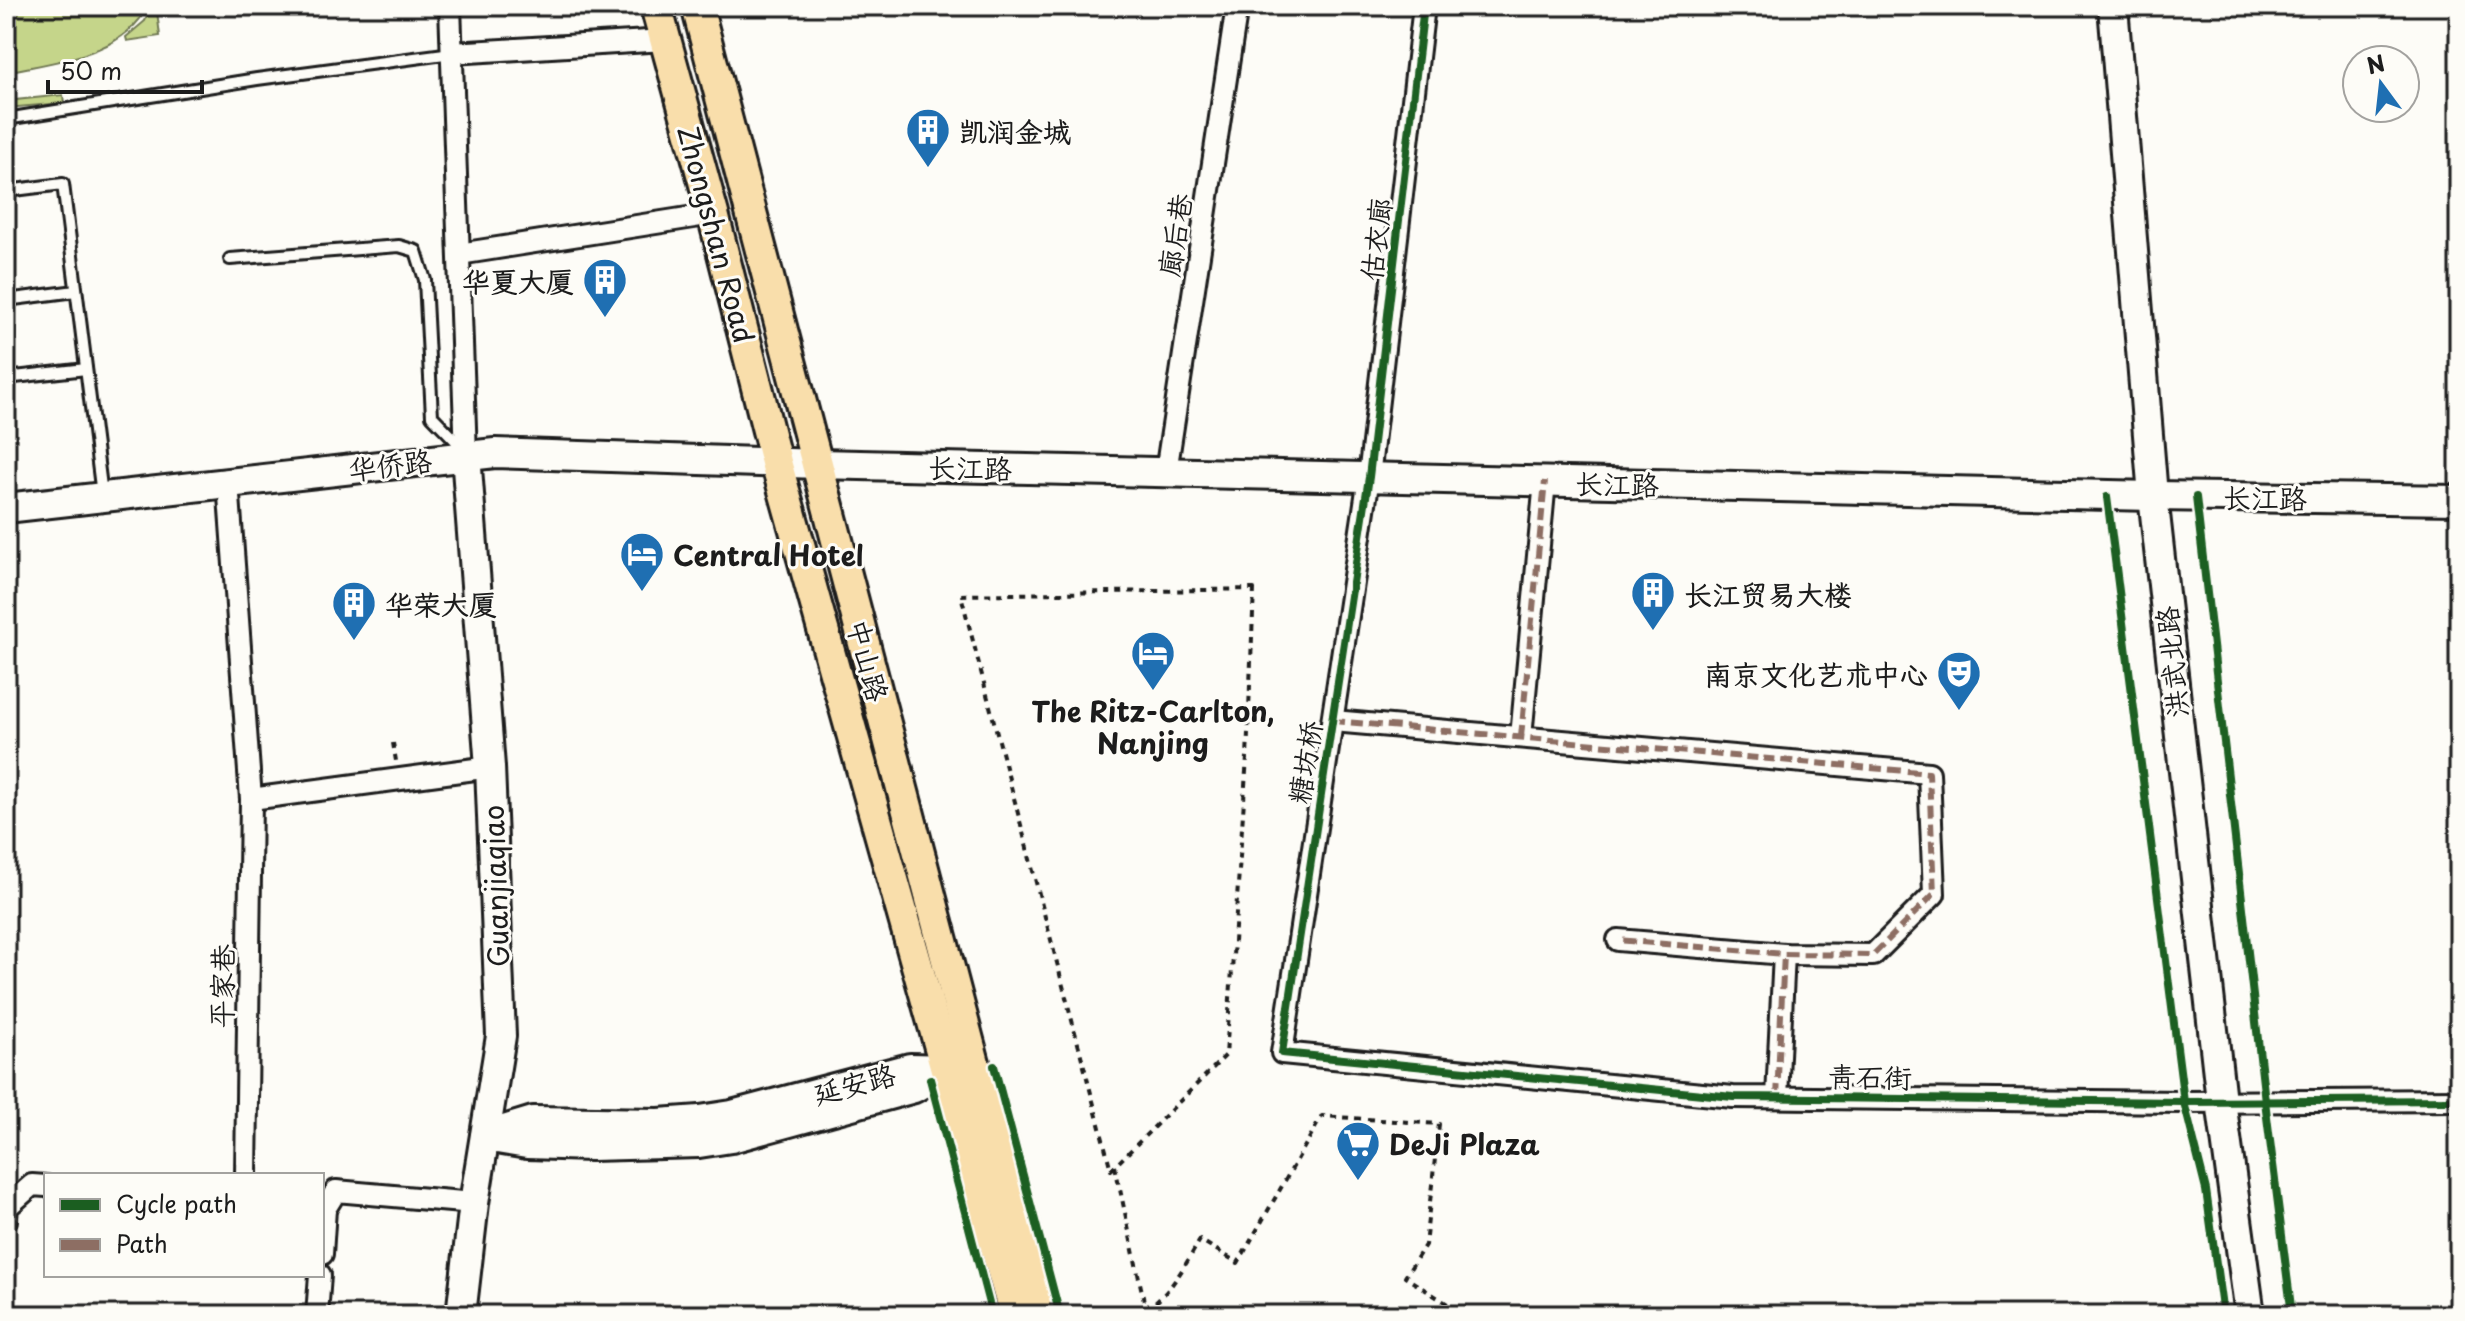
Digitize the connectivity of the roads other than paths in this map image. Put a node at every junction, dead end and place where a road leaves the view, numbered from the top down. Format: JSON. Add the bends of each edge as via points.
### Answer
{"nodes":[{"id":1,"x":450,"y":6,"type":"edge"},
{"id":2,"x":656,"y":6,"type":"edge"},
{"id":3,"x":696,"y":6,"type":"edge"},
{"id":4,"x":1237,"y":6,"type":"edge"},
{"id":5,"x":1424,"y":6,"type":"edge"},
{"id":6,"x":2113,"y":6,"type":"edge"},
{"id":7,"x":665,"y":40,"type":"junction"},
{"id":8,"x":452,"y":53,"type":"junction"},
{"id":9,"x":6,"y":119,"type":"edge"},
{"id":10,"x":6,"y":191,"type":"edge"},
{"id":11,"x":713,"y":214,"type":"junction"},
{"id":12,"x":459,"y":254,"type":"junction"},
{"id":13,"x":230,"y":259,"type":"dead end"},
{"id":14,"x":76,"y":291,"type":"junction"},
{"id":15,"x":6,"y":300,"type":"edge"},
{"id":16,"x":86,"y":369,"type":"junction"},
{"id":17,"x":6,"y":378,"type":"edge"},
{"id":18,"x":466,"y":452,"type":"junction"},
{"id":19,"x":776,"y":462,"type":"junction"},
{"id":20,"x":818,"y":464,"type":"junction"},
{"id":21,"x":1166,"y":472,"type":"junction"},
{"id":22,"x":1369,"y":477,"type":"junction"},
{"id":23,"x":1545,"y":481,"type":"junction"},
{"id":24,"x":228,"y":482,"type":"junction"},
{"id":25,"x":2153,"y":496,"type":"junction"},
{"id":26,"x":102,"y":497,"type":"junction"},
{"id":27,"x":2459,"y":500,"type":"edge"},
{"id":28,"x":6,"y":508,"type":"edge"},
{"id":29,"x":1333,"y":721,"type":"junction"},
{"id":30,"x":1521,"y":737,"type":"junction"},
{"id":31,"x":490,"y":767,"type":"junction"},
{"id":32,"x":251,"y":799,"type":"junction"},
{"id":33,"x":1618,"y":940,"type":"dead end"},
{"id":34,"x":1784,"y":954,"type":"junction"},
{"id":35,"x":1282,"y":1053,"type":"joint"},
{"id":36,"x":946,"y":1069,"type":"junction"},
{"id":37,"x":1777,"y":1097,"type":"dead end"},
{"id":38,"x":2459,"y":1100,"type":"edge"},
{"id":39,"x":2221,"y":1101,"type":"junction"},
{"id":40,"x":485,"y":1137,"type":"junction"},
{"id":41,"x":246,"y":1173,"type":"edge"},
{"id":42,"x":44,"y":1186,"type":"edge"},
{"id":43,"x":474,"y":1203,"type":"junction"},
{"id":44,"x":324,"y":1209,"type":"edge"},
{"id":45,"x":6,"y":1220,"type":"edge"},
{"id":46,"x":320,"y":1277,"type":"edge"},
{"id":47,"x":317,"y":1315,"type":"edge"},
{"id":48,"x":461,"y":1315,"type":"edge"},
{"id":49,"x":1015,"y":1315,"type":"edge"},
{"id":50,"x":1040,"y":1315,"type":"edge"},
{"id":51,"x":2250,"y":1315,"type":"edge"}],
"edges":[{"from":1,"to":8,"type":"street"},
{"from":2,"to":7,"type":"main road","name":"Zhongshan Road"},
{"from":3,"to":20,"type":"main road","name":"中山路"},
{"from":3,"to":50,"type":"lane"},
{"from":4,"to":21,"type":"street","name":"廊后巷"},
{"from":5,"to":22,"type":"street","name":"估衣廊"},
{"from":6,"to":25,"type":"main road","name":"洪武北路"},
{"from":7,"to":8,"type":"street"},
{"from":7,"to":11,"type":"main road","name":"Zhongshan Road"},
{"from":8,"to":9,"type":"lane"},
{"from":8,"to":12,"type":"street"},
{"from":10,"to":14,"type":"lane","via":[[63,184]]},
{"from":11,"to":12,"type":"street"},
{"from":11,"to":19,"type":"main road","name":"Zhongshan Road"},
{"from":12,"to":18,"type":"street"},
{"from":13,"to":18,"type":"lane","via":[[399,246],[416,251],[425,280],[432,416]]},
{"from":14,"to":15,"type":"lane"},
{"from":14,"to":16,"type":"lane"},
{"from":16,"to":17,"type":"lane"},
{"from":16,"to":26,"type":"lane"},
{"from":18,"to":19,"type":"main road","name":"华侨路"},
{"from":18,"to":24,"type":"main road","name":"华侨路"},
{"from":18,"to":31,"type":"main road","name":"Guanjiaqiao"},
{"from":19,"to":20,"type":"main road","name":"长江路"},
{"from":19,"to":36,"type":"main road","name":"中山路"},
{"from":20,"to":21,"type":"main road","name":"长江路"},
{"from":20,"to":50,"type":"main road","name":"中山路"},
{"from":21,"to":22,"type":"main road","name":"长江路"},
{"from":22,"to":23,"type":"main road","name":"长江路"},
{"from":22,"to":29,"type":"street","name":"糖坊桥"},
{"from":23,"to":25,"type":"main road","name":"长江路"},
{"from":23,"to":30,"type":"street"},
{"from":24,"to":26,"type":"main road","name":"华侨路"},
{"from":24,"to":32,"type":"street","name":"平家巷"},
{"from":25,"to":27,"type":"main road","name":"长江路"},
{"from":25,"to":39,"type":"main road","name":"洪武北路"},
{"from":26,"to":28,"type":"main road","name":"华侨路"},
{"from":29,"to":30,"type":"street"},
{"from":29,"to":35,"type":"street","name":"糖坊桥"},
{"from":30,"to":34,"type":"street","via":[[1929,773],[1934,894],[1873,955]]},
{"from":31,"to":32,"type":"street"},
{"from":31,"to":40,"type":"main road","name":"Guanjiaqiao","via":[[501,1036]]},
{"from":32,"to":41,"type":"street","name":"平家巷"},
{"from":33,"to":34,"type":"street"},
{"from":34,"to":37,"type":"street"},
{"from":35,"to":39,"type":"street","name":"青石街","via":[[1733,1097]]},
{"from":36,"to":40,"type":"main road","name":"延安路","via":[[910,1068],[700,1120],[533,1121]]},
{"from":36,"to":49,"type":"main road","name":"中山路"},
{"from":38,"to":39,"type":"street","name":"青石街"},
{"from":39,"to":51,"type":"main road","name":"洪武北路"},
{"from":40,"to":43,"type":"main road","name":"Guanjiaqiao"},
{"from":42,"to":45,"type":"street","via":[[32,1185],[7,1207]]},
{"from":43,"to":44,"type":"street","via":[[336,1191]]},
{"from":43,"to":48,"type":"main road","name":"Guanjiaqiao"},
{"from":46,"to":47,"type":"street"}]}
